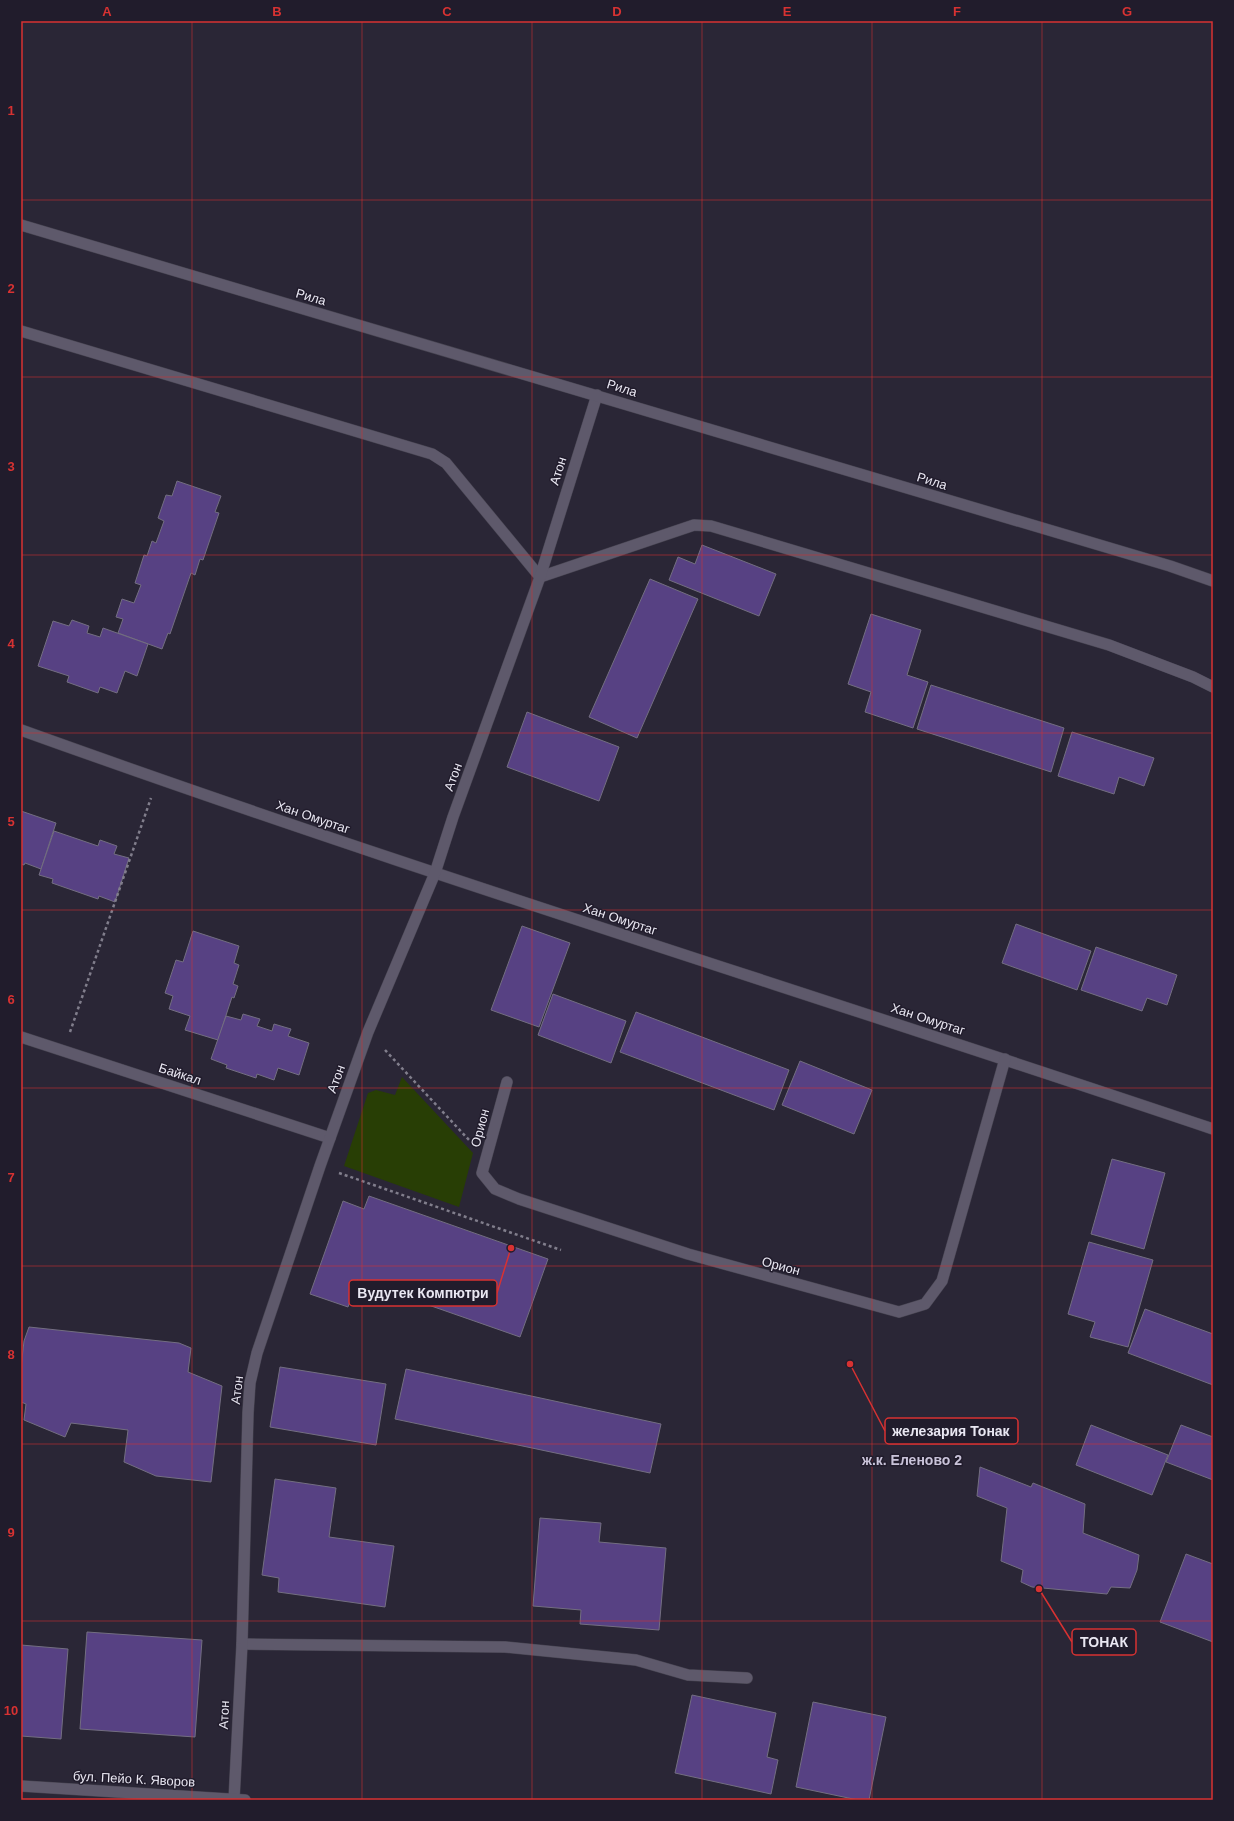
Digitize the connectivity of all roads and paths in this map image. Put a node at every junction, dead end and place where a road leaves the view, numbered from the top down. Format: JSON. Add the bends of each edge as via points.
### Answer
{"nodes":[{"id":1,"x":21,"y":225,"type":"edge"},
{"id":2,"x":21,"y":332,"type":"edge"},
{"id":3,"x":597,"y":395,"type":"junction"},
{"id":4,"x":540,"y":577,"type":"junction"},
{"id":5,"x":1213,"y":581,"type":"edge"},
{"id":6,"x":1213,"y":687,"type":"edge"},
{"id":7,"x":21,"y":730,"type":"edge"},
{"id":8,"x":158,"y":779,"type":"junction"},
{"id":9,"x":435,"y":873,"type":"junction"},
{"id":10,"x":368,"y":1032,"type":"junction"},
{"id":11,"x":21,"y":1037,"type":"edge"},
{"id":12,"x":64,"y":1051,"type":"junction"},
{"id":13,"x":1005,"y":1059,"type":"junction"},
{"id":14,"x":507,"y":1082,"type":"dead end"},
{"id":15,"x":1213,"y":1129,"type":"edge"},
{"id":16,"x":330,"y":1138,"type":"junction"},
{"id":17,"x":486,"y":1158,"type":"junction"},
{"id":18,"x":320,"y":1166,"type":"junction"},
{"id":19,"x":561,"y":1250,"type":"dead end"},
{"id":20,"x":242,"y":1644,"type":"junction"},
{"id":21,"x":747,"y":1678,"type":"dead end"},
{"id":22,"x":21,"y":1786,"type":"edge"},
{"id":23,"x":238,"y":1800,"type":"edge"}],
"edges":[{"from":1,"to":3,"type":"street","name":"Рила"},
{"from":2,"to":4,"type":"street","via":[[432,454],[446,463]]},
{"from":3,"to":4,"type":"street","name":"Атон"},
{"from":3,"to":5,"type":"street","name":"Рила"},
{"from":4,"to":6,"type":"street","via":[[694,524],[711,526],[1108,645]]},
{"from":4,"to":9,"type":"street","name":"Атон"},
{"from":7,"to":8,"type":"street","name":"Хан Омуртаг"},
{"from":8,"to":9,"type":"street","name":"Хан Омуртаг"},
{"from":8,"to":12,"type":"path"},
{"from":9,"to":10,"type":"street","name":"Атон"},
{"from":9,"to":13,"type":"street","name":"Хан Омуртаг"},
{"from":10,"to":16,"type":"street","name":"Атон"},
{"from":10,"to":17,"type":"path"},
{"from":11,"to":12,"type":"street","name":"Байкал"},
{"from":12,"to":16,"type":"street","name":"Байкал"},
{"from":13,"to":15,"type":"street","name":"Хан Омуртаг"},
{"from":13,"to":17,"type":"street","name":"Орион","via":[[942,1281],[925,1304],[899,1312],[688,1254],[519,1199],[495,1189],[487,1180],[482,1173]]},
{"from":14,"to":17,"type":"street","name":"Орион"},
{"from":16,"to":18,"type":"street","name":"Атон"},
{"from":18,"to":19,"type":"path"},
{"from":18,"to":20,"type":"street","name":"Атон","via":[[257,1353],[250,1383]]},
{"from":20,"to":21,"type":"street","via":[[505,1647],[636,1660],[688,1675]]},
{"from":20,"to":23,"type":"street","name":"Атон"},
{"from":22,"to":23,"type":"street","name":"бул. Пейо К. Яворов"}]}
